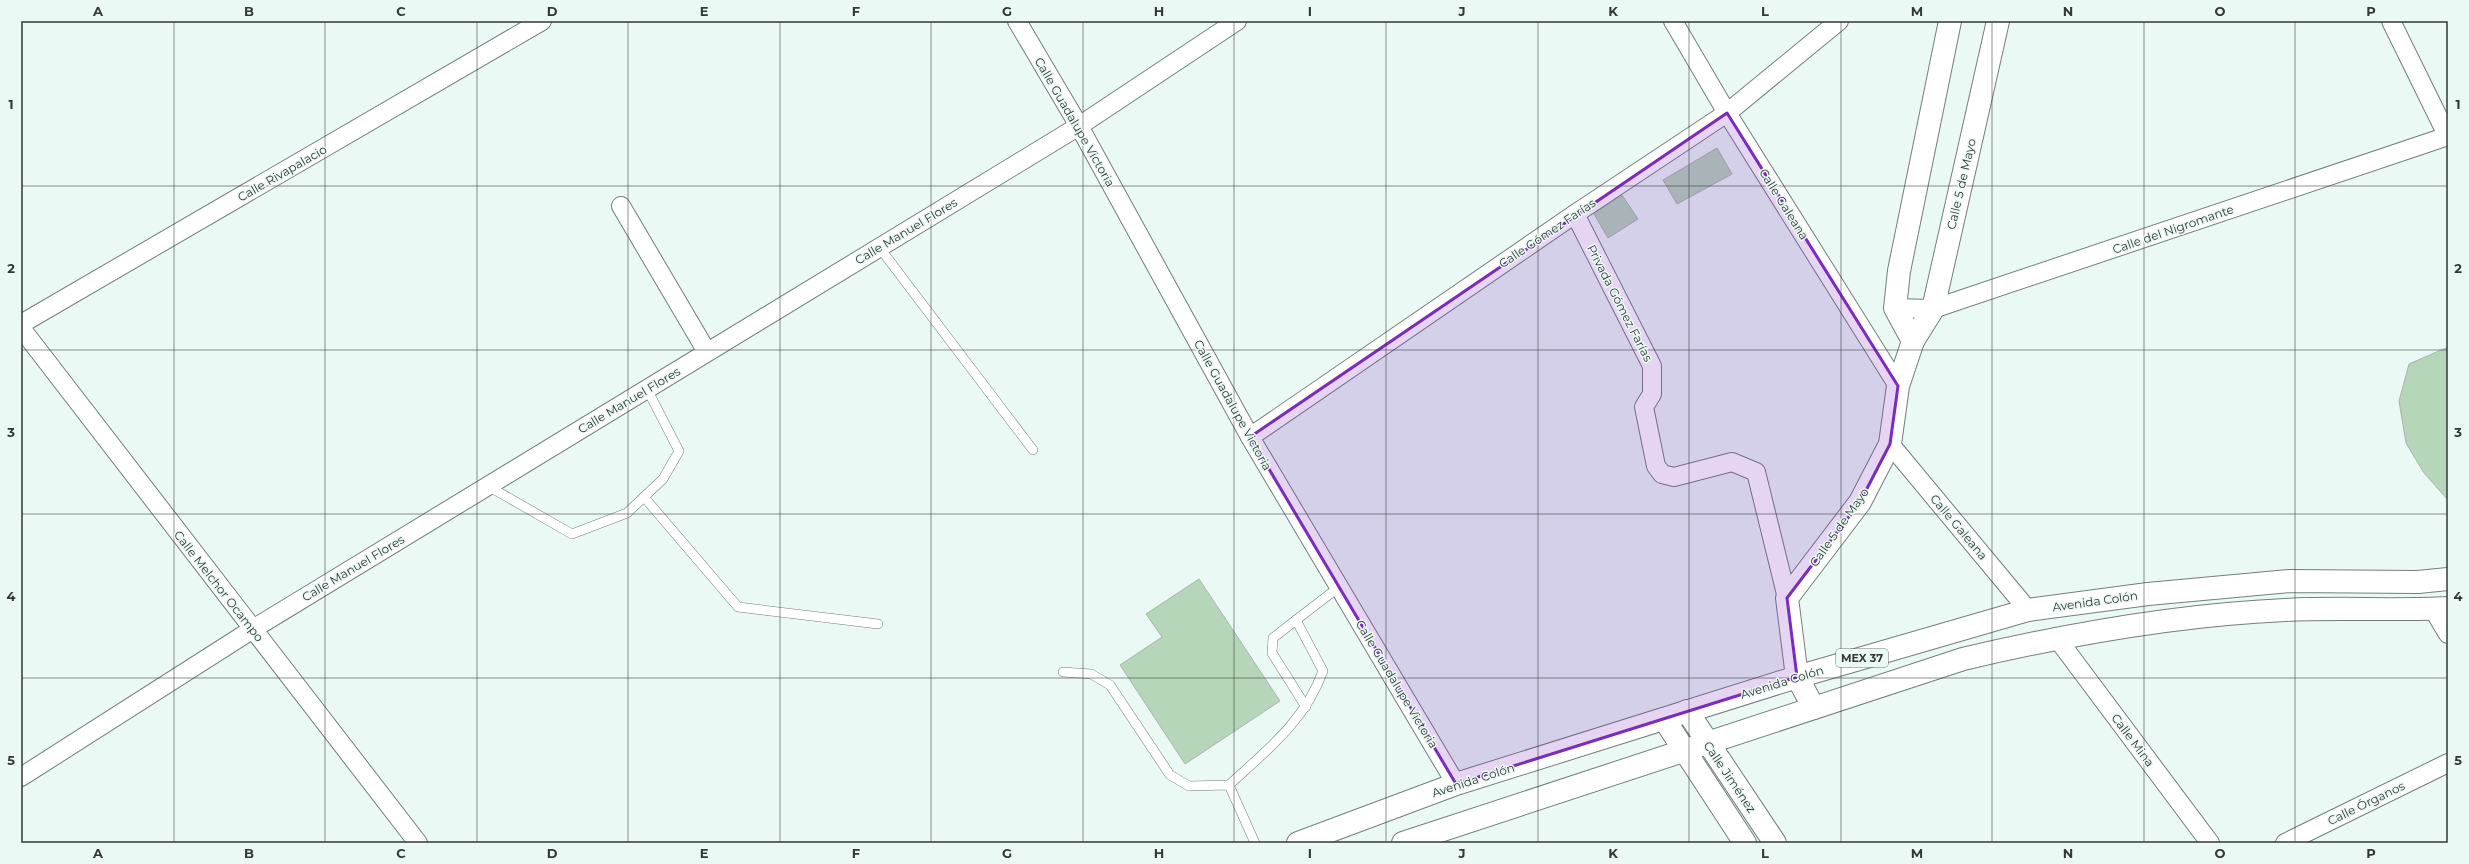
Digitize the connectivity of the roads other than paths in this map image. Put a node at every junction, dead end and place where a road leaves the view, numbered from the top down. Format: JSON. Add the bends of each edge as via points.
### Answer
{"nodes":[{"id":1,"x":542,"y":21,"type":"edge"},
{"id":2,"x":1017,"y":21,"type":"edge"},
{"id":3,"x":1237,"y":21,"type":"edge"},
{"id":4,"x":1673,"y":21,"type":"edge"},
{"id":5,"x":1838,"y":21,"type":"edge"},
{"id":6,"x":1950,"y":21,"type":"edge"},
{"id":7,"x":1998,"y":21,"type":"edge"},
{"id":8,"x":2392,"y":21,"type":"edge"},
{"id":9,"x":1727,"y":113,"type":"junction"},
{"id":10,"x":1079,"y":126,"type":"junction"},
{"id":11,"x":2448,"y":136,"type":"edge"},
{"id":12,"x":622,"y":206,"type":"dead end"},
{"id":13,"x":1576,"y":214,"type":"junction"},
{"id":14,"x":879,"y":247,"type":"junction"},
{"id":15,"x":1895,"y":308,"type":"junction"},
{"id":16,"x":1933,"y":309,"type":"junction"},
{"id":17,"x":21,"y":324,"type":"edge"},
{"id":18,"x":21,"y":328,"type":"edge"},
{"id":19,"x":1913,"y":341,"type":"junction"},
{"id":20,"x":707,"y":352,"type":"junction"},
{"id":21,"x":1898,"y":386,"type":"junction"},
{"id":22,"x":648,"y":389,"type":"junction"},
{"id":23,"x":1250,"y":437,"type":"junction"},
{"id":24,"x":1890,"y":444,"type":"junction"},
{"id":25,"x":1033,"y":450,"type":"dead end"},
{"id":26,"x":488,"y":486,"type":"junction"},
{"id":27,"x":644,"y":497,"type":"junction"},
{"id":28,"x":2448,"y":579,"type":"edge"},
{"id":29,"x":1339,"y":587,"type":"junction"},
{"id":30,"x":1788,"y":598,"type":"junction"},
{"id":31,"x":2440,"y":608,"type":"edge"},
{"id":32,"x":2028,"y":610,"type":"junction"},
{"id":33,"x":1296,"y":620,"type":"junction"},
{"id":34,"x":878,"y":624,"type":"dead end"},
{"id":35,"x":253,"y":629,"type":"junction"},
{"id":36,"x":2448,"y":634,"type":"edge"},
{"id":37,"x":2056,"y":638,"type":"junction"},
{"id":38,"x":1063,"y":672,"type":"dead end"},
{"id":39,"x":1797,"y":677,"type":"junction"},
{"id":40,"x":1306,"y":707,"type":"junction"},
{"id":41,"x":1814,"y":708,"type":"junction"},
{"id":42,"x":1686,"y":711,"type":"junction"},
{"id":43,"x":1664,"y":719,"type":"junction"},
{"id":44,"x":1707,"y":743,"type":"junction"},
{"id":45,"x":1686,"y":752,"type":"junction"},
{"id":46,"x":2448,"y":764,"type":"edge"},
{"id":47,"x":22,"y":774,"type":"edge"},
{"id":48,"x":1456,"y":784,"type":"junction"},
{"id":49,"x":1229,"y":785,"type":"junction"},
{"id":50,"x":418,"y":843,"type":"edge"},
{"id":51,"x":1255,"y":843,"type":"edge"},
{"id":52,"x":1298,"y":843,"type":"edge"},
{"id":53,"x":1402,"y":843,"type":"edge"},
{"id":54,"x":1745,"y":843,"type":"edge"},
{"id":55,"x":1774,"y":843,"type":"edge"},
{"id":56,"x":2210,"y":843,"type":"edge"},
{"id":57,"x":2285,"y":843,"type":"edge"}],
"edges":[{"from":1,"to":17,"type":"street","name":"Calle Rivapalacio"},
{"from":2,"to":10,"type":"street","name":"Calle Guadalupe Victoria"},
{"from":3,"to":10,"type":"street","name":"Calle Manuel Flores"},
{"from":4,"to":9,"type":"street","name":"Calle Galeana"},
{"from":5,"to":9,"type":"street","name":"Calle Gómez Farías"},
{"from":6,"to":15,"type":"main road","via":[[1899,271]]},
{"from":7,"to":16,"type":"main road","name":"Calle 5 de Mayo"},
{"from":8,"to":11,"type":"street"},
{"from":9,"to":13,"type":"street","name":"Calle Gómez Farías"},
{"from":9,"to":21,"type":"street","name":"Calle Galeana"},
{"from":10,"to":14,"type":"street","name":"Calle Manuel Flores"},
{"from":10,"to":23,"type":"street","name":"Calle Guadalupe Victoria"},
{"from":11,"to":16,"type":"street","name":"Calle del Nigromante"},
{"from":12,"to":20,"type":"street"},
{"from":13,"to":23,"type":"street","name":"Calle Gómez Farías"},
{"from":13,"to":30,"type":"street","name":"Privada Gómez Farías","via":[[1652,366],[1652,394],[1644,408],[1656,466],[1662,474],[1674,477],[1732,462],[1756,472]]},
{"from":14,"to":20,"type":"street","name":"Calle Manuel Flores"},
{"from":14,"to":25,"type":"lane"},
{"from":15,"to":16,"type":"street","name":"Calle del Nigromante"},
{"from":15,"to":19,"type":"main road"},
{"from":16,"to":19,"type":"main road","name":"Calle 5 de Mayo"},
{"from":18,"to":35,"type":"street","name":"Calle Melchor Ocampo"},
{"from":19,"to":21,"type":"main road","name":"Calle 5 de Mayo"},
{"from":20,"to":22,"type":"street","name":"Calle Manuel Flores"},
{"from":21,"to":24,"type":"main road","name":"Calle 5 de Mayo"},
{"from":22,"to":26,"type":"street","name":"Calle Manuel Flores"},
{"from":22,"to":27,"type":"lane","via":[[679,451],[663,479]]},
{"from":23,"to":29,"type":"street","name":"Calle Guadalupe Victoria"},
{"from":24,"to":30,"type":"main road","name":"Calle 5 de Mayo","via":[[1860,502]]},
{"from":24,"to":32,"type":"street","name":"Calle Galeana"},
{"from":26,"to":27,"type":"lane","via":[[572,534],[627,513]]},
{"from":26,"to":35,"type":"street","name":"Calle Manuel Flores"},
{"from":27,"to":34,"type":"lane","via":[[738,607]]},
{"from":28,"to":32,"type":"main road","name":"Avenida Colón","number":"MEX 37","via":[[2418,582],[2289,581],[2148,594]]},
{"from":29,"to":33,"type":"lane"},
{"from":29,"to":48,"type":"street","name":"Calle Guadalupe Victoria"},
{"from":30,"to":39,"type":"main road"},
{"from":31,"to":36,"type":"street"},
{"from":31,"to":37,"type":"main road","number":"MEX 37","via":[[2284,610],[2144,623]]},
{"from":32,"to":39,"type":"main road","name":"Avenida Colón","number":"MEX 37"},
{"from":33,"to":40,"type":"lane","via":[[1323,672],[1316,693]]},
{"from":33,"to":40,"type":"lane","via":[[1273,638],[1272,653]]},
{"from":35,"to":47,"type":"street","name":"Calle Manuel Flores"},
{"from":35,"to":50,"type":"street","name":"Calle Melchor Ocampo"},
{"from":37,"to":41,"type":"main road","number":"MEX 37","via":[[1962,659]]},
{"from":37,"to":56,"type":"street","name":"Calle Mina"},
{"from":38,"to":49,"type":"lane","via":[[1091,674],[1110,685],[1170,775],[1189,786]]},
{"from":39,"to":41,"type":"main road"},
{"from":39,"to":42,"type":"main road","name":"Avenida Colón","number":"MEX 37"},
{"from":40,"to":49,"type":"lane","via":[[1296,722]]},
{"from":41,"to":44,"type":"main road","number":"MEX 37"},
{"from":42,"to":43,"type":"main road","name":"Avenida Colón","number":"MEX 37"},
{"from":42,"to":44,"type":"main road","name":"Calle Jiménez"},
{"from":43,"to":45,"type":"main road","name":"Calle Jiménez"},
{"from":43,"to":48,"type":"main road","name":"Avenida Colón","number":"MEX 37"},
{"from":44,"to":45,"type":"main road","number":"MEX 37"},
{"from":44,"to":55,"type":"main road","name":"Calle Jiménez"},
{"from":45,"to":53,"type":"main road","number":"MEX 37"},
{"from":45,"to":54,"type":"main road","name":"Calle Jiménez"},
{"from":46,"to":57,"type":"street","name":"Calle Órganos"},
{"from":48,"to":52,"type":"main road","name":"Avenida Colón","number":"MEX 37"},
{"from":49,"to":51,"type":"lane"}]}
